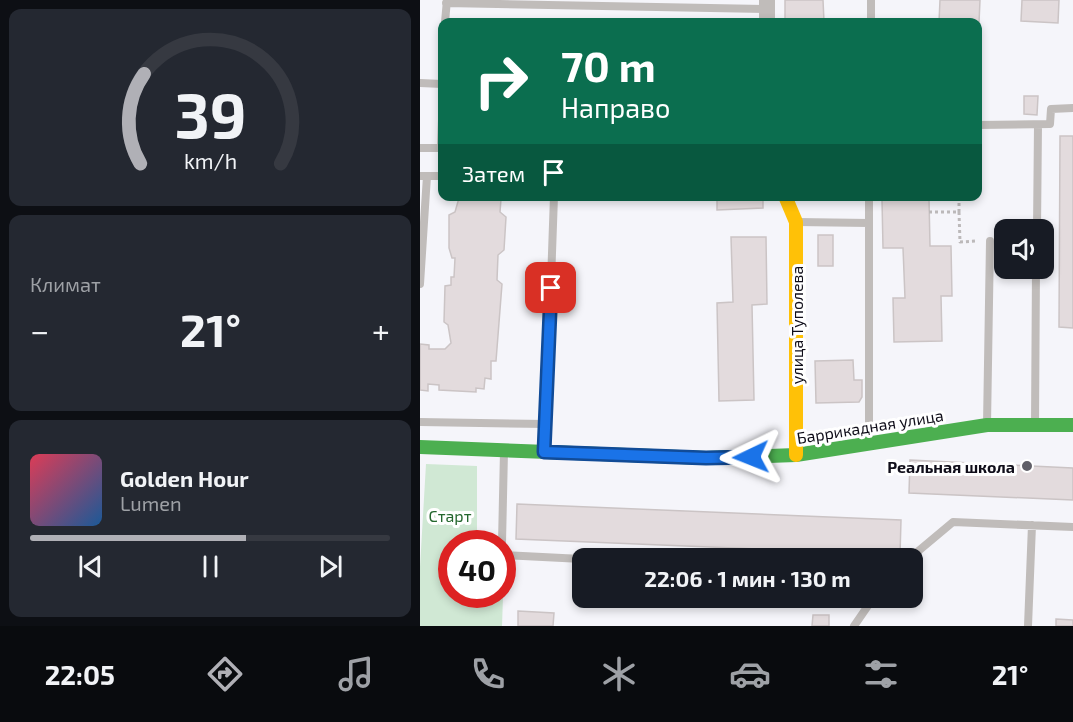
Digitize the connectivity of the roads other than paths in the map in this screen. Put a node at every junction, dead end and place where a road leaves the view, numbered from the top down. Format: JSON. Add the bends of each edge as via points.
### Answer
{"nodes":[{"id":1,"x":871,"y":0,"type":"edge"},
{"id":2,"x":447,"y":2,"type":"edge"},
{"id":3,"x":767,"y":11,"type":"edge"},
{"id":4,"x":445,"y":18,"type":"edge"},
{"id":5,"x":871,"y":18,"type":"edge"},
{"id":6,"x":420,"y":83,"type":"edge"},
{"id":7,"x":438,"y":84,"type":"edge"},
{"id":8,"x":1073,"y":108,"type":"edge"},
{"id":9,"x":982,"y":124,"type":"edge"},
{"id":10,"x":1038,"y":125,"type":"junction"},
{"id":11,"x":420,"y":148,"type":"edge"},
{"id":12,"x":438,"y":148,"type":"edge"},
{"id":13,"x":424,"y":176,"type":"edge"},
{"id":14,"x":554,"y":201,"type":"edge"},
{"id":15,"x":787,"y":201,"type":"edge"},
{"id":16,"x":869,"y":201,"type":"edge"},
{"id":17,"x":1037,"y":219,"type":"edge"},
{"id":18,"x":796,"y":222,"type":"junction"},
{"id":19,"x":869,"y":223,"type":"junction"},
{"id":20,"x":990,"y":242,"type":"road end"},
{"id":21,"x":1036,"y":279,"type":"edge"},
{"id":22,"x":420,"y":284,"type":"edge"},
{"id":23,"x":420,"y":422,"type":"edge"},
{"id":24,"x":546,"y":424,"type":"junction"},
{"id":25,"x":987,"y":425,"type":"junction"},
{"id":26,"x":1035,"y":425,"type":"junction"},
{"id":27,"x":1073,"y":425,"type":"edge"},
{"id":28,"x":869,"y":442,"type":"junction"},
{"id":29,"x":420,"y":447,"type":"edge"},
{"id":30,"x":504,"y":450,"type":"junction"},
{"id":31,"x":544,"y":452,"type":"junction"},
{"id":32,"x":796,"y":455,"type":"junction"},
{"id":33,"x":1032,"y":525,"type":"junction"},
{"id":34,"x":1073,"y":527,"type":"edge"},
{"id":35,"x":502,"y":530,"type":"edge"},
{"id":36,"x":922,"y":548,"type":"edge"},
{"id":37,"x":516,"y":556,"type":"edge"},
{"id":38,"x":572,"y":558,"type":"edge"},
{"id":39,"x":866,"y":608,"type":"edge"},
{"id":40,"x":854,"y":626,"type":"edge"},
{"id":41,"x":1028,"y":626,"type":"edge"}],
"edges":[{"from":1,"to":5,"type":"lane"},
{"from":2,"to":3,"type":"lane"},
{"from":2,"to":4,"type":"lane"},
{"from":6,"to":7,"type":"lane"},
{"from":8,"to":10,"type":"lane","via":[[1051,108],[1050,124]]},
{"from":9,"to":10,"type":"lane"},
{"from":10,"to":17,"type":"lane"},
{"from":11,"to":12,"type":"lane"},
{"from":13,"to":22,"type":"lane"},
{"from":14,"to":24,"type":"lane"},
{"from":15,"to":18,"type":"street","name":"улица Туполева"},
{"from":16,"to":19,"type":"lane"},
{"from":18,"to":19,"type":"lane"},
{"from":18,"to":32,"type":"street","name":"улица Туполева"},
{"from":19,"to":28,"type":"lane"},
{"from":20,"to":25,"type":"lane"},
{"from":21,"to":26,"type":"lane"},
{"from":23,"to":24,"type":"lane"},
{"from":24,"to":31,"type":"lane"},
{"from":25,"to":26,"type":"street","name":"Баррикадная улица"},
{"from":25,"to":28,"type":"street","name":"Баррикадная улица"},
{"from":26,"to":27,"type":"street","name":"Баррикадная улица"},
{"from":28,"to":32,"type":"street","name":"Баррикадная улица"},
{"from":29,"to":30,"type":"street","name":"Баррикадная улица"},
{"from":30,"to":31,"type":"street","name":"Баррикадная улица"},
{"from":30,"to":35,"type":"lane"},
{"from":31,"to":32,"type":"street","name":"Баррикадная улица","via":[[706,458]]},
{"from":33,"to":34,"type":"lane"},
{"from":33,"to":36,"type":"lane","via":[[953,522]]},
{"from":33,"to":41,"type":"lane"},
{"from":37,"to":38,"type":"lane"},
{"from":39,"to":40,"type":"lane"}]}
